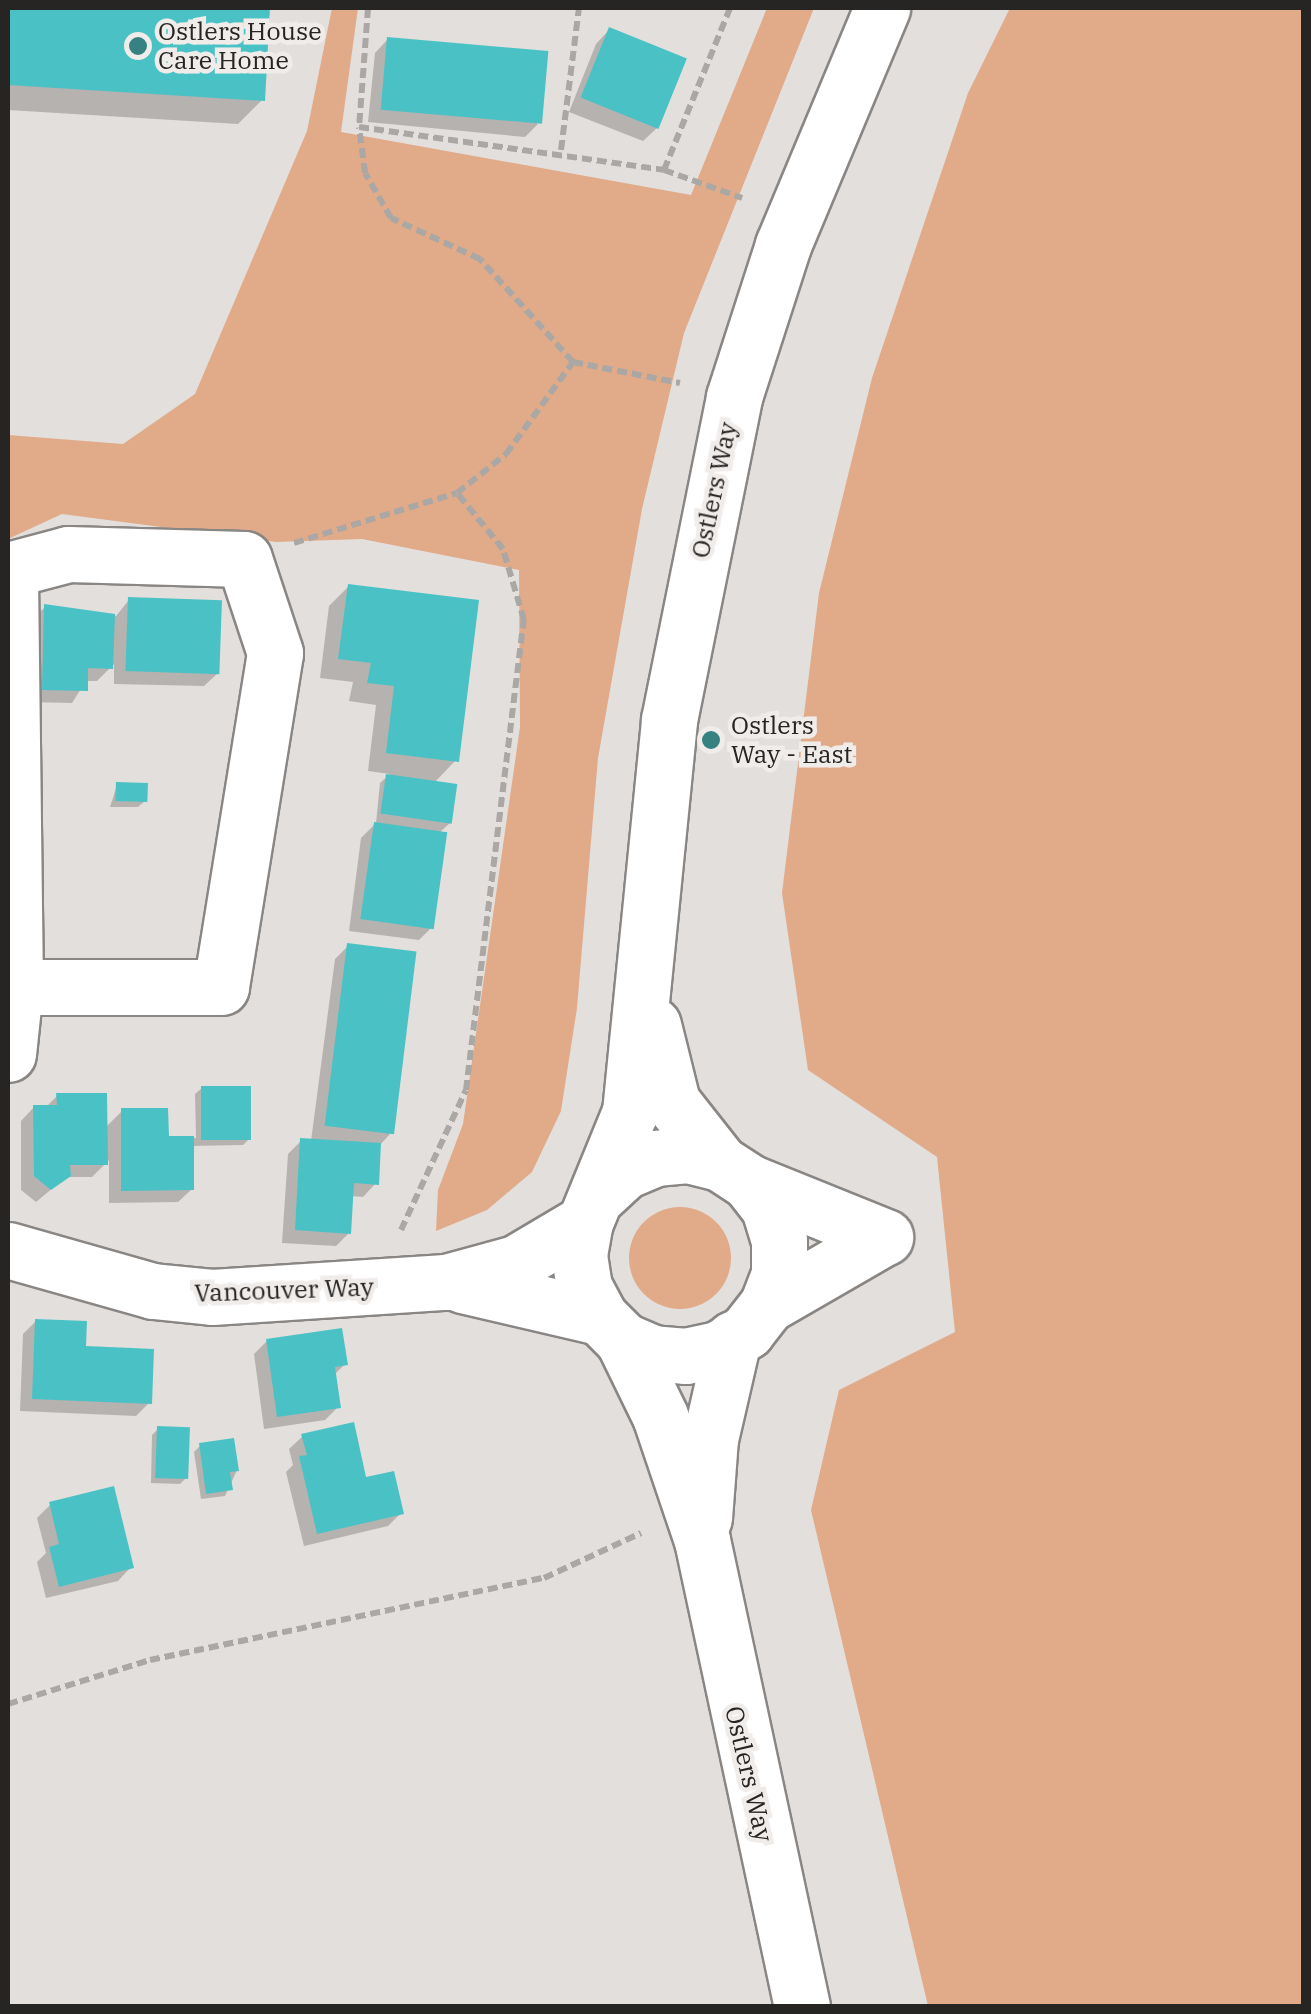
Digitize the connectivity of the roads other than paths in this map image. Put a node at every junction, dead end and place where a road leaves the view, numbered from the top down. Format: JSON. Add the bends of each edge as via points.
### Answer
{"nodes":[{"id":1,"x":882,"y":8,"type":"edge"},
{"id":2,"x":9,"y":570,"type":"edge"},
{"id":3,"x":15,"y":987,"type":"junction"},
{"id":4,"x":646,"y":996,"type":"junction"},
{"id":5,"x":8,"y":1054,"type":"edge"},
{"id":6,"x":734,"y":1172,"type":"junction"},
{"id":7,"x":592,"y":1208,"type":"junction"},
{"id":8,"x":8,"y":1250,"type":"edge"},
{"id":9,"x":446,"y":1282,"type":"junction"},
{"id":10,"x":750,"y":1322,"type":"junction"},
{"id":11,"x":611,"y":1328,"type":"junction"},
{"id":12,"x":702,"y":1540,"type":"junction"},
{"id":13,"x":802,"y":2006,"type":"edge"}],
"edges":[{"from":1,"to":4,"type":"street","name":"Ostlers Way","via":[[788,233],[734,397],[669,720]]},
{"from":2,"to":3,"type":"street"},
{"from":2,"to":3,"type":"street","via":[[68,554],[244,559],[275,653],[221,988]]},
{"from":3,"to":5,"type":"street"},
{"from":4,"to":6,"type":"street","name":"Ostlers Way","via":[[672,1102]]},
{"from":4,"to":7,"type":"street","name":"Ostlers Way","via":[[630,1112]]},
{"from":6,"to":7,"type":"street","via":[[688,1155],[655,1158],[625,1171]]},
{"from":6,"to":10,"type":"street","name":"Ostlers Way","via":[[769,1208],[779,1240],[779,1274]]},
{"from":6,"to":10,"type":"street","via":[[885,1237]]},
{"from":7,"to":9,"type":"street","via":[[516,1263]]},
{"from":7,"to":11,"type":"street","name":"Ostlers Way","via":[[581,1271]]},
{"from":8,"to":9,"type":"street","name":"Vancouver Way","via":[[119,1283],[212,1297]]},
{"from":9,"to":11,"type":"street","via":[[520,1294]]},
{"from":10,"to":11,"type":"street","via":[[686,1356],[653,1353]]},
{"from":10,"to":12,"type":"street","name":"Ostlers Way","via":[[710,1439]]},
{"from":11,"to":12,"type":"street","name":"Ostlers Way","via":[[660,1416]]},
{"from":12,"to":13,"type":"street","name":"Ostlers Way"}]}
